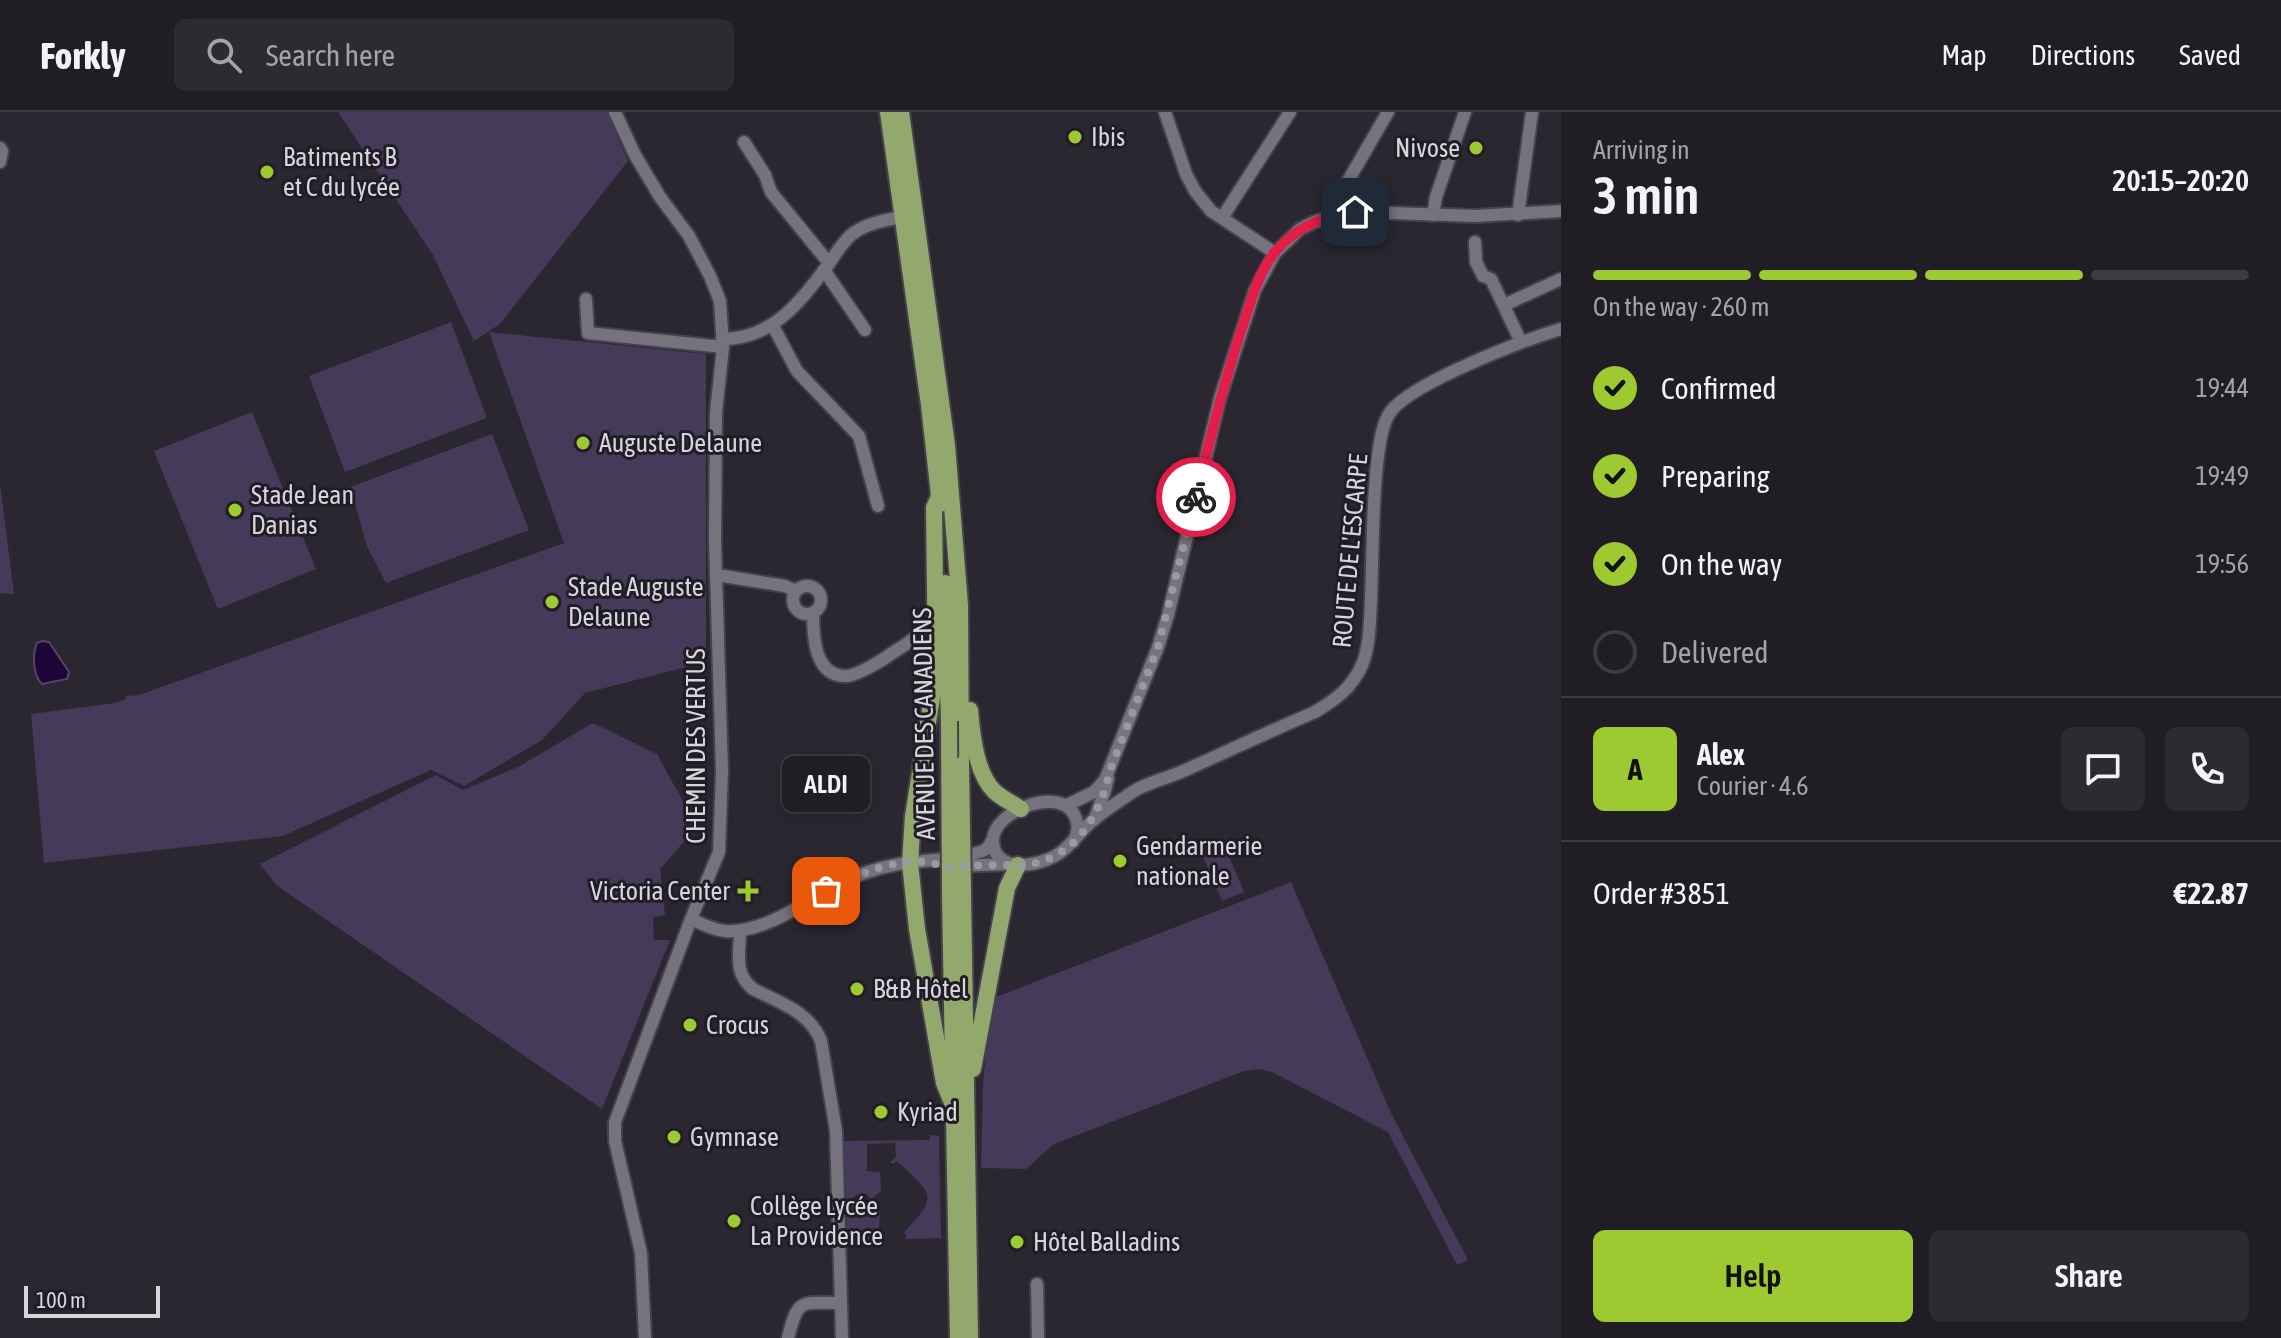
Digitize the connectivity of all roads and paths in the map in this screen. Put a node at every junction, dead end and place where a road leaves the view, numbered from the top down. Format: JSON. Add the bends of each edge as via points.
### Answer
{"nodes":[{"id":1,"x":615,"y":112,"type":"edge"},
{"id":2,"x":888,"y":112,"type":"edge"},
{"id":3,"x":901,"y":112,"type":"edge"},
{"id":4,"x":1165,"y":112,"type":"edge"},
{"id":5,"x":1290,"y":112,"type":"edge"},
{"id":6,"x":1388,"y":112,"type":"edge"},
{"id":7,"x":1465,"y":112,"type":"edge"},
{"id":8,"x":1532,"y":112,"type":"edge"},
{"id":9,"x":744,"y":142,"type":"dead end"},
{"id":10,"x":0,"y":148,"type":"edge"},
{"id":11,"x":0,"y":162,"type":"edge"},
{"id":12,"x":1561,"y":211,"type":"edge"},
{"id":13,"x":1355,"y":212,"type":"junction"},
{"id":14,"x":1433,"y":215,"type":"junction"},
{"id":15,"x":1518,"y":215,"type":"junction"},
{"id":16,"x":902,"y":217,"type":"junction"},
{"id":17,"x":1222,"y":218,"type":"junction"},
{"id":18,"x":1475,"y":242,"type":"dead end"},
{"id":19,"x":1275,"y":253,"type":"junction"},
{"id":20,"x":827,"y":266,"type":"junction"},
{"id":21,"x":1561,"y":279,"type":"edge"},
{"id":22,"x":586,"y":299,"type":"dead end"},
{"id":23,"x":1504,"y":305,"type":"junction"},
{"id":24,"x":773,"y":326,"type":"junction"},
{"id":25,"x":1561,"y":329,"type":"edge"},
{"id":26,"x":865,"y":330,"type":"dead end"},
{"id":27,"x":1521,"y":342,"type":"junction"},
{"id":28,"x":722,"y":343,"type":"junction"},
{"id":29,"x":940,"y":494,"type":"junction"},
{"id":30,"x":878,"y":506,"type":"dead end"},
{"id":31,"x":717,"y":575,"type":"junction"},
{"id":32,"x":796,"y":591,"type":"junction"},
{"id":33,"x":960,"y":605,"type":"junction"},
{"id":34,"x":803,"y":615,"type":"junction"},
{"id":35,"x":935,"y":621,"type":"junction"},
{"id":36,"x":1100,"y":792,"type":"junction"},
{"id":37,"x":1131,"y":792,"type":"junction"},
{"id":38,"x":1067,"y":805,"type":"junction"},
{"id":39,"x":1021,"y":809,"type":"junction"},
{"id":40,"x":1094,"y":820,"type":"junction"},
{"id":41,"x":993,"y":839,"type":"junction"},
{"id":42,"x":1073,"y":842,"type":"junction"},
{"id":43,"x":934,"y":862,"type":"junction"},
{"id":44,"x":910,"y":863,"type":"junction"},
{"id":45,"x":1014,"y":865,"type":"junction"},
{"id":46,"x":957,"y":894,"type":"junction"},
{"id":47,"x":691,"y":919,"type":"junction"},
{"id":48,"x":740,"y":931,"type":"junction"},
{"id":49,"x":966,"y":1076,"type":"junction"},
{"id":50,"x":953,"y":1105,"type":"junction"},
{"id":51,"x":1037,"y":1284,"type":"dead end"},
{"id":52,"x":841,"y":1303,"type":"junction"},
{"id":53,"x":645,"y":1338,"type":"edge"},
{"id":54,"x":788,"y":1338,"type":"edge"},
{"id":55,"x":842,"y":1338,"type":"edge"},
{"id":56,"x":958,"y":1338,"type":"edge"},
{"id":57,"x":970,"y":1338,"type":"edge"},
{"id":58,"x":1038,"y":1338,"type":"edge"}],
"edges":[{"from":1,"to":28,"type":"street","name":"CHEMIN DES VERTUS","via":[[635,155],[710,276],[720,301]]},
{"from":2,"to":16,"type":"main road","name":"AVENUE DES CANADIENS"},
{"from":3,"to":33,"type":"main road","name":"AVENUE DES CANADIENS","via":[[947,445]]},
{"from":4,"to":17,"type":"street","via":[[1195,191]]},
{"from":5,"to":17,"type":"street"},
{"from":6,"to":13,"type":"street","via":[[1345,186],[1353,195]]},
{"from":7,"to":14,"type":"street"},
{"from":8,"to":15,"type":"street"},
{"from":9,"to":20,"type":"street","via":[[771,192]]},
{"from":10,"to":11,"type":"street"},
{"from":12,"to":15,"type":"street"},
{"from":13,"to":14,"type":"street"},
{"from":13,"to":19,"type":"street","via":[[1300,229]]},
{"from":14,"to":15,"type":"street"},
{"from":16,"to":20,"type":"street","via":[[850,236]]},
{"from":16,"to":29,"type":"main road","name":"AVENUE DES CANADIENS"},
{"from":17,"to":19,"type":"street"},
{"from":18,"to":23,"type":"street","via":[[1476,262]]},
{"from":19,"to":36,"type":"street","via":[[1255,290],[1220,398],[1158,647]]},
{"from":20,"to":24,"type":"street"},
{"from":20,"to":26,"type":"street"},
{"from":21,"to":23,"type":"street"},
{"from":22,"to":28,"type":"street","via":[[588,333]]},
{"from":23,"to":27,"type":"street"},
{"from":24,"to":28,"type":"street"},
{"from":24,"to":30,"type":"street","via":[[797,371],[859,436]]},
{"from":25,"to":27,"type":"street","name":"ROUTE DE L'ESCARPE"},
{"from":27,"to":37,"type":"street","name":"ROUTE DE L'ESCARPE","via":[[1409,395],[1390,412],[1376,474],[1366,654],[1348,687],[1315,712]]},
{"from":28,"to":31,"type":"street","name":"CHEMIN DES VERTUS","via":[[716,412]]},
{"from":29,"to":35,"type":"main road","via":[[934,508]]},
{"from":29,"to":46,"type":"main road","name":"AVENUE DES CANADIENS","bridge":true},
{"from":31,"to":32,"type":"street"},
{"from":31,"to":47,"type":"street","name":"CHEMIN DES VERTUS","via":[[721,833],[719,852]]},
{"from":32,"to":34,"type":"street","via":[[794,607]]},
{"from":32,"to":34,"type":"street","via":[[812,586],[819,592],[819,608]]},
{"from":33,"to":39,"type":"main road","via":[[978,758],[994,791]]},
{"from":33,"to":46,"type":"main road","name":"AVENUE DES CANADIENS","bridge":true},
{"from":34,"to":35,"type":"street","via":[[818,658],[837,675],[850,676],[884,659]]},
{"from":35,"to":44,"type":"main road","via":[[936,673]]},
{"from":36,"to":37,"type":"street","name":"ROUTE DE L'ESCARPE"},
{"from":36,"to":38,"type":"street"},
{"from":36,"to":40,"type":"street"},
{"from":37,"to":40,"type":"street","name":"ROUTE DE L'ESCARPE"},
{"from":38,"to":39,"type":"street","via":[[1046,802]]},
{"from":38,"to":42,"type":"street","via":[[1077,823]]},
{"from":39,"to":41,"type":"street","via":[[998,825]]},
{"from":40,"to":42,"type":"street","name":"ROUTE DE L'ESCARPE"},
{"from":41,"to":43,"type":"street","via":[[984,851]]},
{"from":41,"to":45,"type":"street","via":[[997,854]]},
{"from":42,"to":45,"type":"street","via":[[1046,860]]},
{"from":43,"to":44,"type":"street"},
{"from":43,"to":45,"type":"street","via":[[944,867]]},
{"from":44,"to":48,"type":"street","via":[[854,877],[763,925]]},
{"from":44,"to":50,"type":"main road","via":[[944,1083]]},
{"from":45,"to":49,"type":"main road","via":[[974,1067]]},
{"from":46,"to":49,"type":"main road","name":"AVENUE DES CANADIENS"},
{"from":46,"to":50,"type":"main road","name":"AVENUE DES CANADIENS"},
{"from":47,"to":48,"type":"street","via":[[714,930]]},
{"from":47,"to":53,"type":"street","name":"CHEMIN DES VERTUS","via":[[615,1122],[641,1253]]},
{"from":48,"to":52,"type":"street","via":[[738,965],[746,983],[806,1017],[821,1041],[836,1131]]},
{"from":49,"to":57,"type":"main road","name":"AVENUE DES CANADIENS"},
{"from":50,"to":56,"type":"main road","name":"AVENUE DES CANADIENS"},
{"from":51,"to":58,"type":"street"},
{"from":52,"to":54,"type":"street","via":[[798,1306]]},
{"from":52,"to":55,"type":"street"}]}
